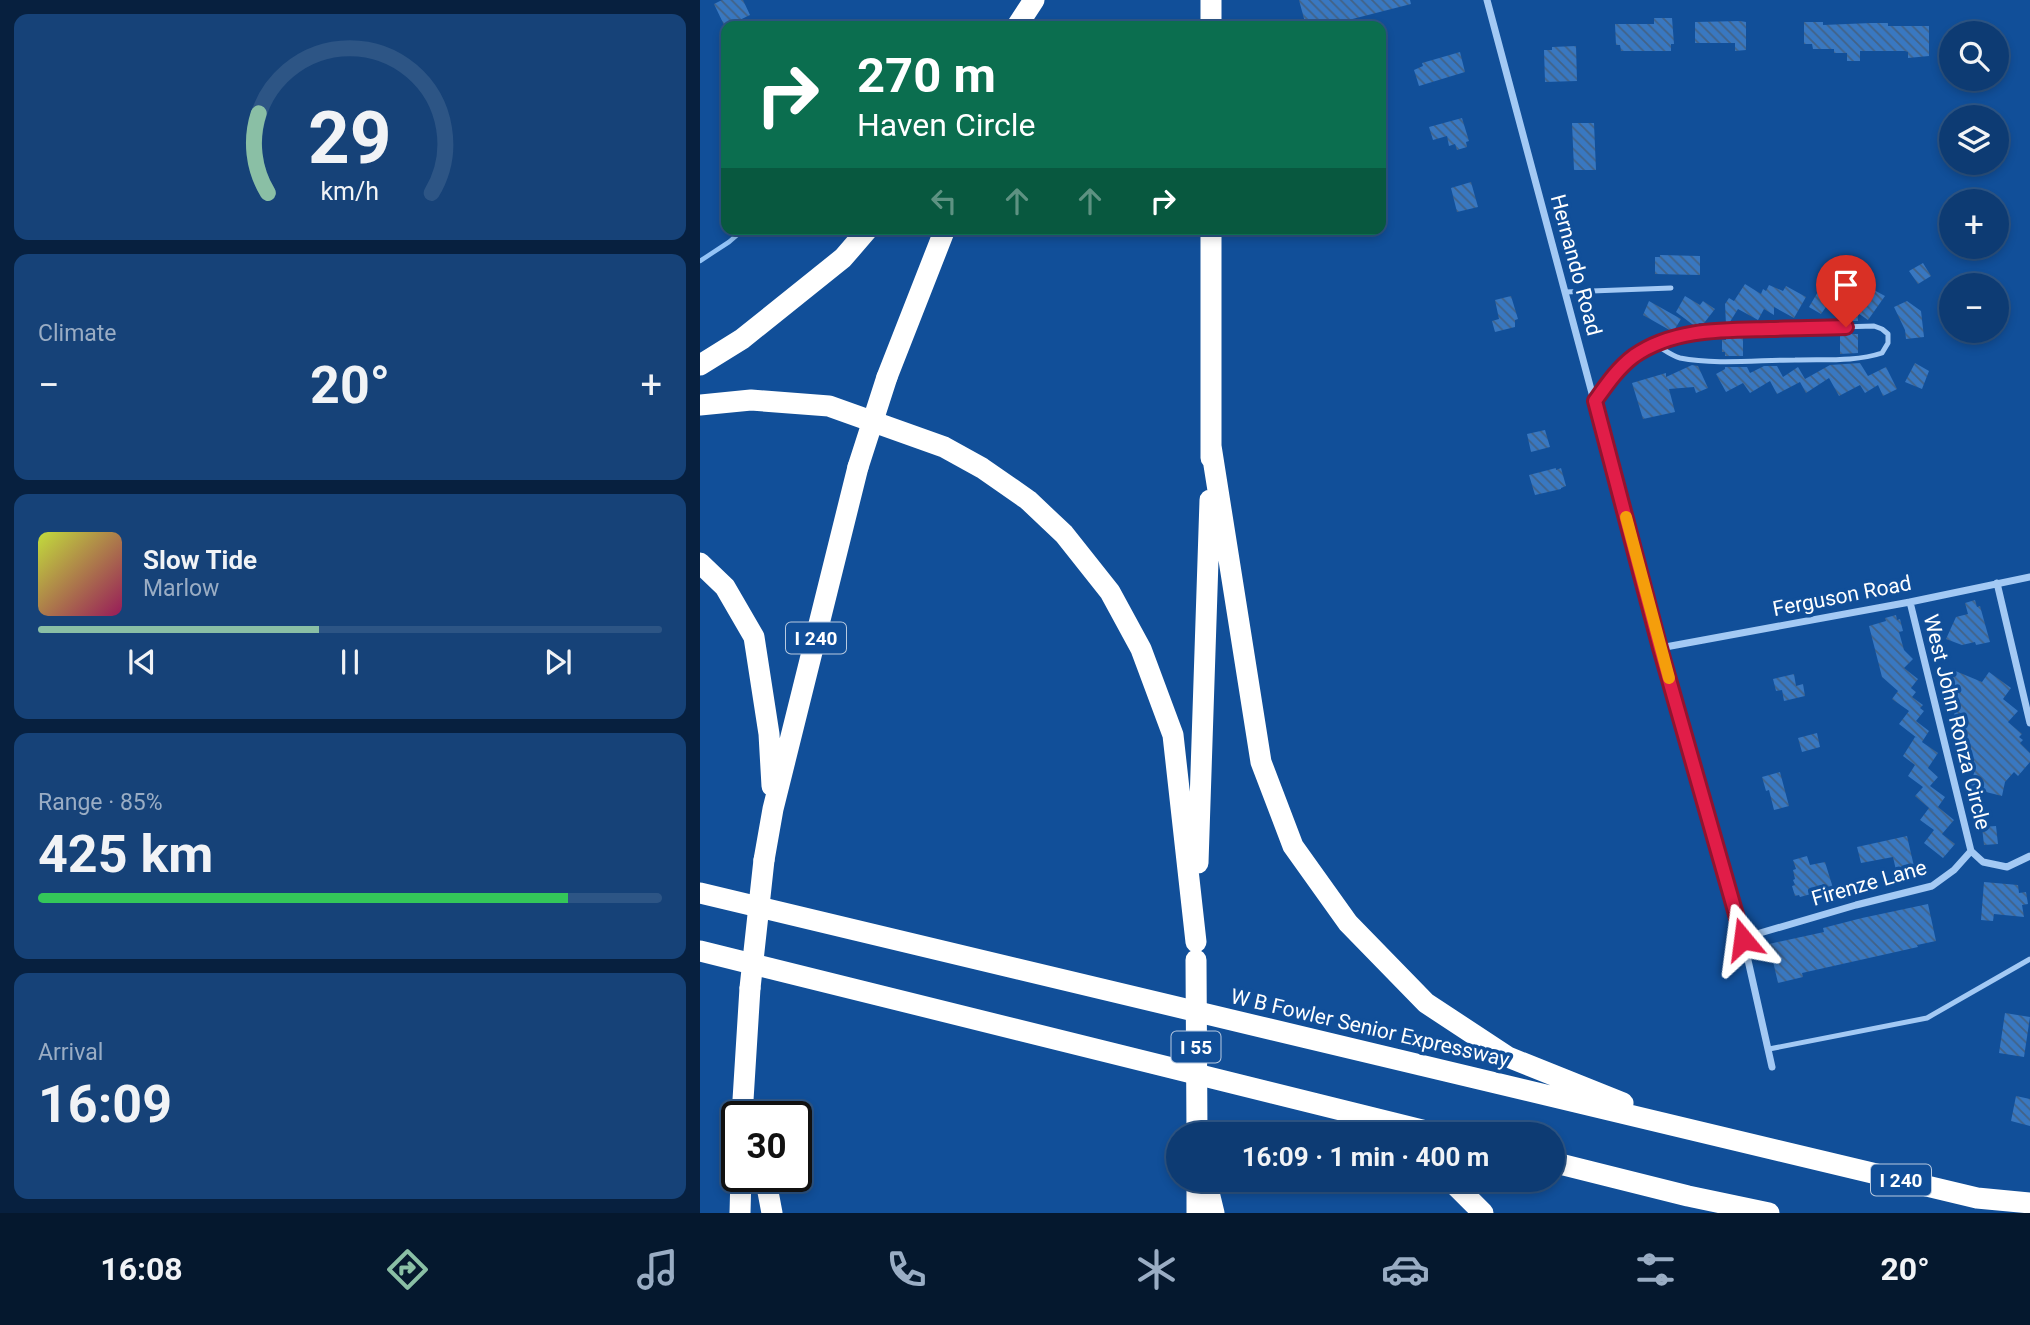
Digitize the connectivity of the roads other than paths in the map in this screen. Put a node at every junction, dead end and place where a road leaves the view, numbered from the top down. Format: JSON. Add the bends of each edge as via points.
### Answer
{"nodes":[{"id":1,"x":1035,"y":0,"type":"edge"},
{"id":2,"x":1211,"y":0,"type":"edge"},
{"id":3,"x":1487,"y":0,"type":"edge"},
{"id":4,"x":1020,"y":21,"type":"edge"},
{"id":5,"x":1027,"y":21,"type":"edge"},
{"id":6,"x":1211,"y":21,"type":"edge"},
{"id":7,"x":864,"y":235,"type":"edge"},
{"id":8,"x":943,"y":235,"type":"edge"},
{"id":9,"x":1211,"y":235,"type":"edge"},
{"id":10,"x":1671,"y":288,"type":"dead end"},
{"id":11,"x":1565,"y":292,"type":"junction"},
{"id":12,"x":1656,"y":345,"type":"junction"},
{"id":13,"x":700,"y":365,"type":"edge"},
{"id":14,"x":1595,"y":401,"type":"junction"},
{"id":15,"x":700,"y":405,"type":"edge"},
{"id":16,"x":1211,"y":446,"type":"junction"},
{"id":17,"x":700,"y":563,"type":"edge"},
{"id":18,"x":2030,"y":577,"type":"edge"},
{"id":19,"x":1997,"y":583,"type":"junction"},
{"id":20,"x":1910,"y":601,"type":"junction"},
{"id":21,"x":1660,"y":648,"type":"junction"},
{"id":22,"x":2030,"y":723,"type":"edge"},
{"id":23,"x":773,"y":809,"type":"junction"},
{"id":24,"x":1970,"y":851,"type":"junction"},
{"id":25,"x":2030,"y":856,"type":"edge"},
{"id":26,"x":700,"y":893,"type":"edge"},
{"id":27,"x":1743,"y":939,"type":"junction"},
{"id":28,"x":700,"y":951,"type":"edge"},
{"id":29,"x":1196,"y":951,"type":"junction"},
{"id":30,"x":2030,"y":959,"type":"edge"},
{"id":31,"x":746,"y":1042,"type":"junction"},
{"id":32,"x":1769,"y":1049,"type":"junction"},
{"id":33,"x":1772,"y":1067,"type":"dead end"},
{"id":34,"x":743,"y":1101,"type":"edge"},
{"id":35,"x":754,"y":1101,"type":"edge"},
{"id":36,"x":1330,"y":1107,"type":"junction"},
{"id":37,"x":1196,"y":1122,"type":"edge"},
{"id":38,"x":1352,"y":1122,"type":"edge"},
{"id":39,"x":1390,"y":1122,"type":"edge"},
{"id":40,"x":1772,"y":1150,"type":"junction"},
{"id":41,"x":1565,"y":1165,"type":"edge"},
{"id":42,"x":741,"y":1192,"type":"edge"},
{"id":43,"x":768,"y":1192,"type":"edge"},
{"id":44,"x":1197,"y":1192,"type":"edge"},
{"id":45,"x":1209,"y":1192,"type":"edge"},
{"id":46,"x":1462,"y":1192,"type":"edge"},
{"id":47,"x":2030,"y":1203,"type":"edge"},
{"id":48,"x":740,"y":1213,"type":"edge"},
{"id":49,"x":772,"y":1213,"type":"edge"},
{"id":50,"x":1197,"y":1213,"type":"edge"},
{"id":51,"x":1214,"y":1213,"type":"edge"},
{"id":52,"x":1483,"y":1213,"type":"edge"},
{"id":53,"x":1769,"y":1213,"type":"edge"}],
"edges":[{"from":1,"to":4,"type":"highway"},
{"from":1,"to":5,"type":"highway"},
{"from":2,"to":6,"type":"highway"},
{"from":3,"to":11,"type":"street","name":"Hernando Road"},
{"from":7,"to":13,"type":"highway","via":[[833,267],[742,339]]},
{"from":8,"to":23,"type":"highway","number":"I 240","bridge":true,"via":[[887,377],[858,467]]},
{"from":9,"to":16,"type":"highway"},
{"from":10,"to":11,"type":"lane"},
{"from":11,"to":14,"type":"street","name":"Hernando Road"},
{"from":12,"to":12,"type":"lane","via":[[1677,357],[1693,359],[1844,359],[1882,354],[1888,334],[1874,326],[1729,329],[1688,334]]},
{"from":12,"to":14,"type":"lane","via":[[1635,355]]},
{"from":14,"to":21,"type":"street","name":"Hernando Road"},
{"from":15,"to":29,"type":"highway","via":[[751,400],[829,406],[943,447],[982,468],[1028,500],[1064,534],[1110,592],[1141,649],[1173,735]]},
{"from":16,"to":29,"type":"highway"},
{"from":16,"to":40,"type":"highway","via":[[1261,762],[1293,846],[1348,923],[1426,1003],[1508,1057],[1615,1100]]},
{"from":17,"to":23,"type":"highway","via":[[726,587],[754,637],[769,734]]},
{"from":18,"to":19,"type":"street","name":"Ferguson Road"},
{"from":19,"to":20,"type":"street","name":"Ferguson Road"},
{"from":19,"to":22,"type":"street"},
{"from":20,"to":21,"type":"street","name":"Ferguson Road"},
{"from":20,"to":24,"type":"street","name":"West John Ronza Circle"},
{"from":21,"to":27,"type":"street","name":"Hernando Road"},
{"from":23,"to":31,"type":"highway","number":"I 240","bridge":true},
{"from":24,"to":25,"type":"street","via":[[1983,862],[2007,867]]},
{"from":24,"to":27,"type":"street","name":"Firenze Lane","via":[[1932,886]]},
{"from":26,"to":40,"type":"highway","name":"W B Fowler Senior Expressway"},
{"from":27,"to":32,"type":"street","name":"Hernando Road"},
{"from":28,"to":36,"type":"highway"},
{"from":29,"to":37,"type":"highway","number":"I 55","bridge":true},
{"from":30,"to":32,"type":"lane","via":[[1927,1018]]},
{"from":31,"to":34,"type":"highway"},
{"from":31,"to":35,"type":"highway"},
{"from":32,"to":33,"type":"street","name":"Hernando Road"},
{"from":36,"to":38,"type":"highway"},
{"from":36,"to":39,"type":"highway"},
{"from":40,"to":47,"type":"highway","name":"W B Fowler Senior Expressway","number":"I 240","via":[[1977,1198]]},
{"from":41,"to":53,"type":"highway"},
{"from":42,"to":48,"type":"highway"},
{"from":43,"to":49,"type":"highway"},
{"from":44,"to":50,"type":"highway"},
{"from":45,"to":51,"type":"highway"},
{"from":46,"to":52,"type":"highway"}]}
